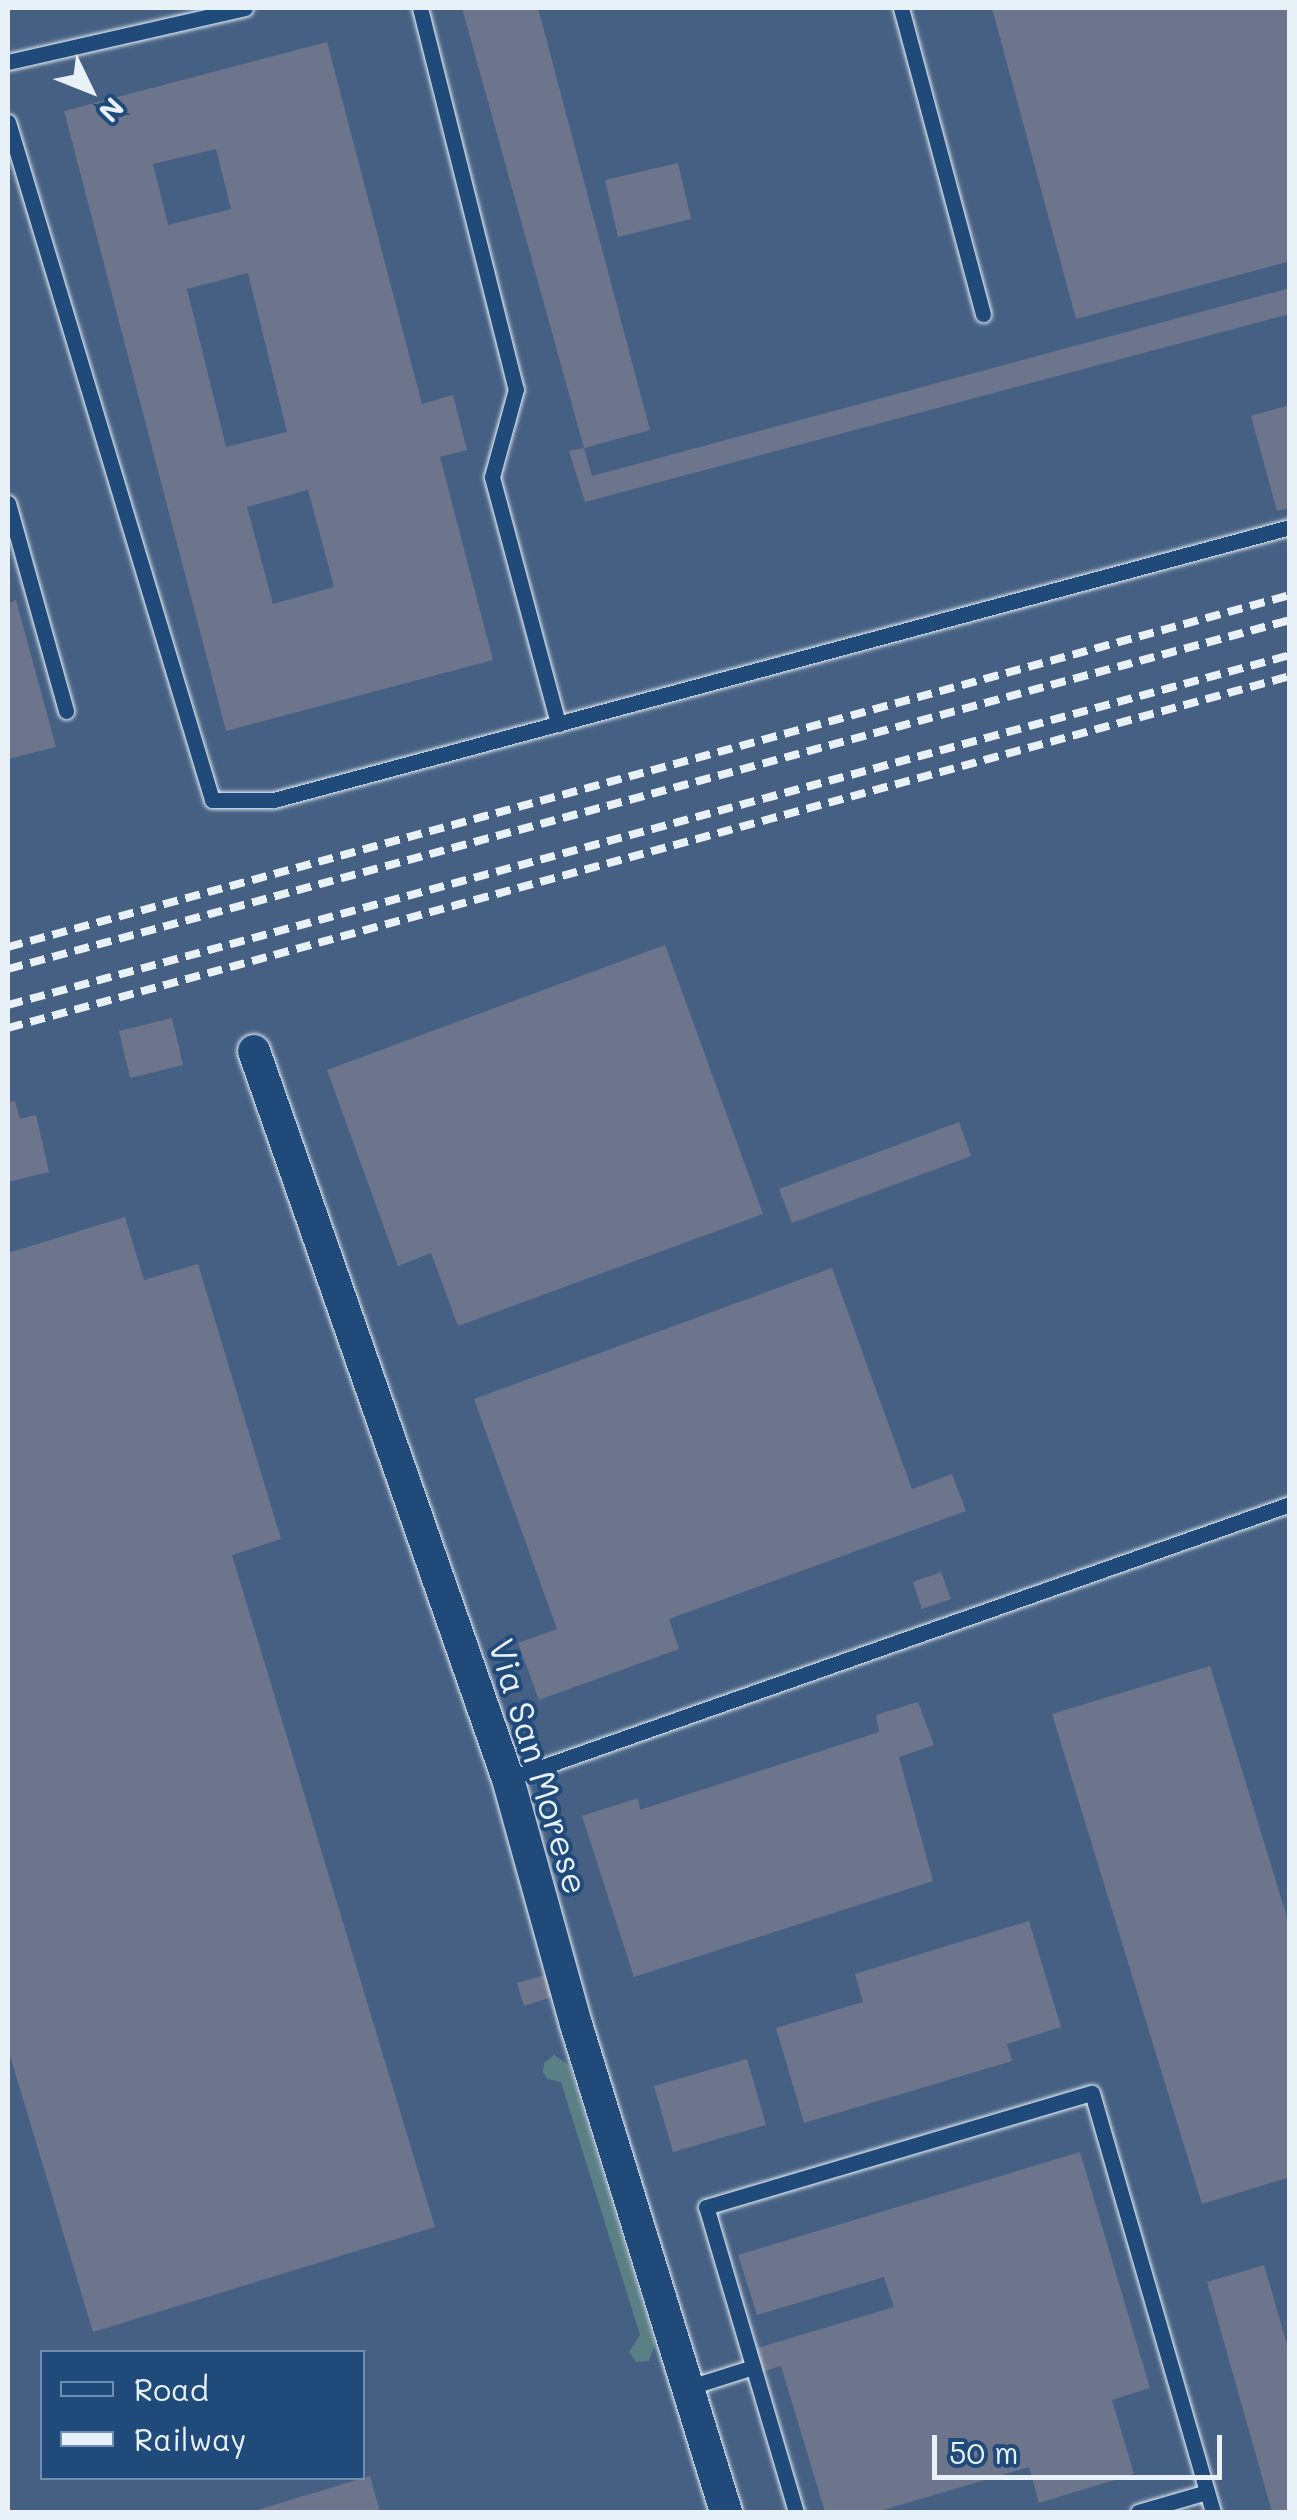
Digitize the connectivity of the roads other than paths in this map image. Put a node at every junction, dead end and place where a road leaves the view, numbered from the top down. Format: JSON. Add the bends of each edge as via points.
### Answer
{"nodes":[{"id":1,"x":245,"y":8,"type":"edge"},
{"id":2,"x":420,"y":8,"type":"edge"},
{"id":3,"x":901,"y":8,"type":"edge"},
{"id":4,"x":8,"y":62,"type":"edge"},
{"id":5,"x":8,"y":122,"type":"edge"},
{"id":6,"x":983,"y":314,"type":"dead end"},
{"id":7,"x":8,"y":503,"type":"edge"},
{"id":8,"x":1290,"y":526,"type":"edge"},
{"id":9,"x":66,"y":711,"type":"dead end"},
{"id":10,"x":558,"y":724,"type":"junction"},
{"id":11,"x":254,"y":1051,"type":"dead end"},
{"id":12,"x":1290,"y":1504,"type":"edge"},
{"id":13,"x":508,"y":1780,"type":"junction"},
{"id":14,"x":753,"y":2366,"type":"junction"},
{"id":15,"x":686,"y":2388,"type":"junction"},
{"id":16,"x":1207,"y":2492,"type":"junction"},
{"id":17,"x":726,"y":2512,"type":"edge"},
{"id":18,"x":796,"y":2512,"type":"edge"},
{"id":19,"x":1138,"y":2512,"type":"edge"},
{"id":20,"x":1214,"y":2512,"type":"edge"}],
"edges":[{"from":1,"to":4,"type":"lane"},
{"from":2,"to":10,"type":"lane","via":[[516,389],[492,477]]},
{"from":3,"to":6,"type":"lane"},
{"from":5,"to":10,"type":"lane","via":[[212,800],[274,800]]},
{"from":7,"to":9,"type":"lane"},
{"from":8,"to":10,"type":"lane"},
{"from":11,"to":13,"type":"street","name":"Via San Morese"},
{"from":12,"to":13,"type":"lane"},
{"from":13,"to":15,"type":"street","name":"Via San Morese"},
{"from":14,"to":15,"type":"lane"},
{"from":14,"to":16,"type":"lane","via":[[706,2206],[1092,2092]]},
{"from":14,"to":18,"type":"lane"},
{"from":15,"to":17,"type":"street","name":"Via San Morese"},
{"from":16,"to":19,"type":"lane"},
{"from":16,"to":20,"type":"lane"}]}
